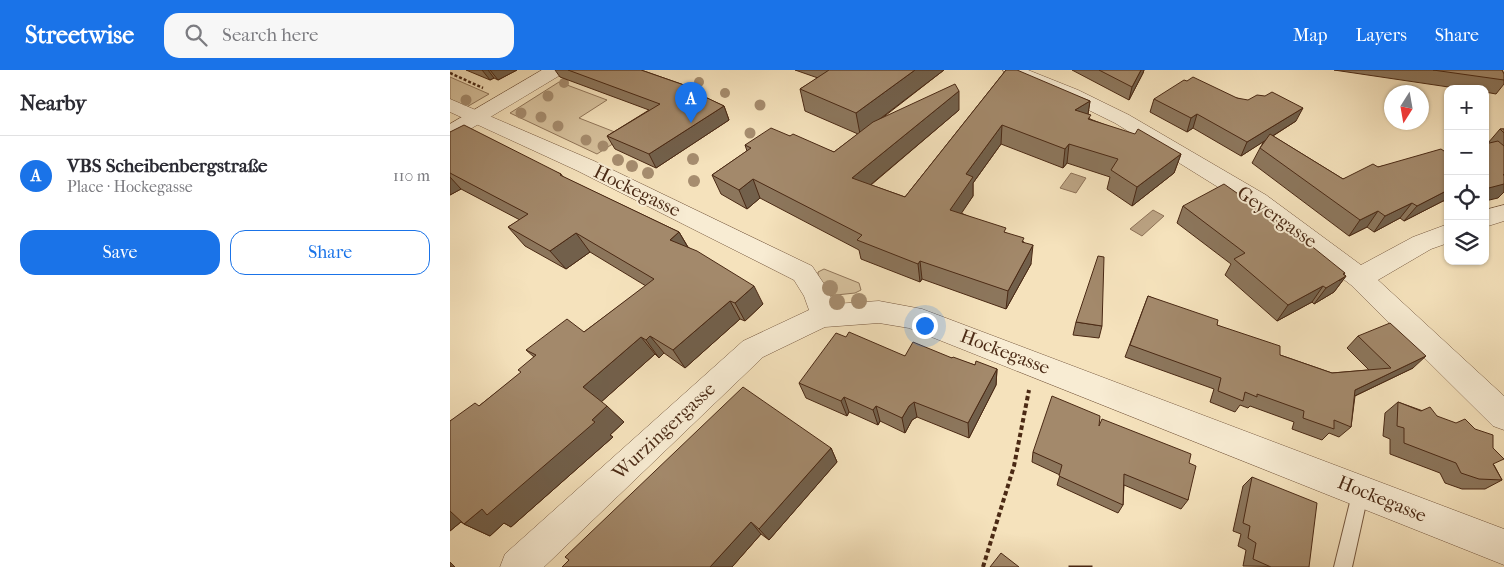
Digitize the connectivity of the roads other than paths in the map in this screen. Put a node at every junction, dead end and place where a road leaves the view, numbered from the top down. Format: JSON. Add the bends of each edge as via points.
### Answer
{"nodes":[{"id":1,"x":555,"y":70,"type":"edge"},
{"id":2,"x":1012,"y":70,"type":"edge"},
{"id":3,"x":450,"y":105,"type":"edge"},
{"id":4,"x":476,"y":117,"type":"junction"},
{"id":5,"x":450,"y":133,"type":"edge"},
{"id":6,"x":1504,"y":213,"type":"edge"},
{"id":7,"x":1489,"y":218,"type":"edge"},
{"id":8,"x":1444,"y":235,"type":"edge"},
{"id":9,"x":1360,"y":278,"type":"junction"},
{"id":10,"x":824,"y":316,"type":"junction"},
{"id":11,"x":1504,"y":416,"type":"edge"},
{"id":12,"x":1360,"y":490,"type":"junction"},
{"id":13,"x":1504,"y":547,"type":"edge"},
{"id":14,"x":518,"y":567,"type":"edge"},
{"id":15,"x":1343,"y":567,"type":"edge"}],
"edges":[{"from":1,"to":4,"type":"street"},
{"from":2,"to":9,"type":"street","name":"Geyergasse","via":[[1122,118],[1174,148],[1258,201]]},
{"from":3,"to":4,"type":"street","name":"Hockegasse"},
{"from":4,"to":5,"type":"street"},
{"from":4,"to":10,"type":"street","name":"Hockegasse","via":[[586,166],[803,273],[817,294]]},
{"from":6,"to":7,"type":"street"},
{"from":8,"to":9,"type":"street","via":[[1422,243]]},
{"from":9,"to":11,"type":"street","name":"Geyergasse"},
{"from":10,"to":12,"type":"street","name":"Hockegasse","via":[[879,312],[912,317]]},
{"from":10,"to":14,"type":"street","name":"Wurzingergasse","via":[[753,349]]},
{"from":12,"to":13,"type":"street","name":"Hockegasse"},
{"from":12,"to":15,"type":"lane"}]}
